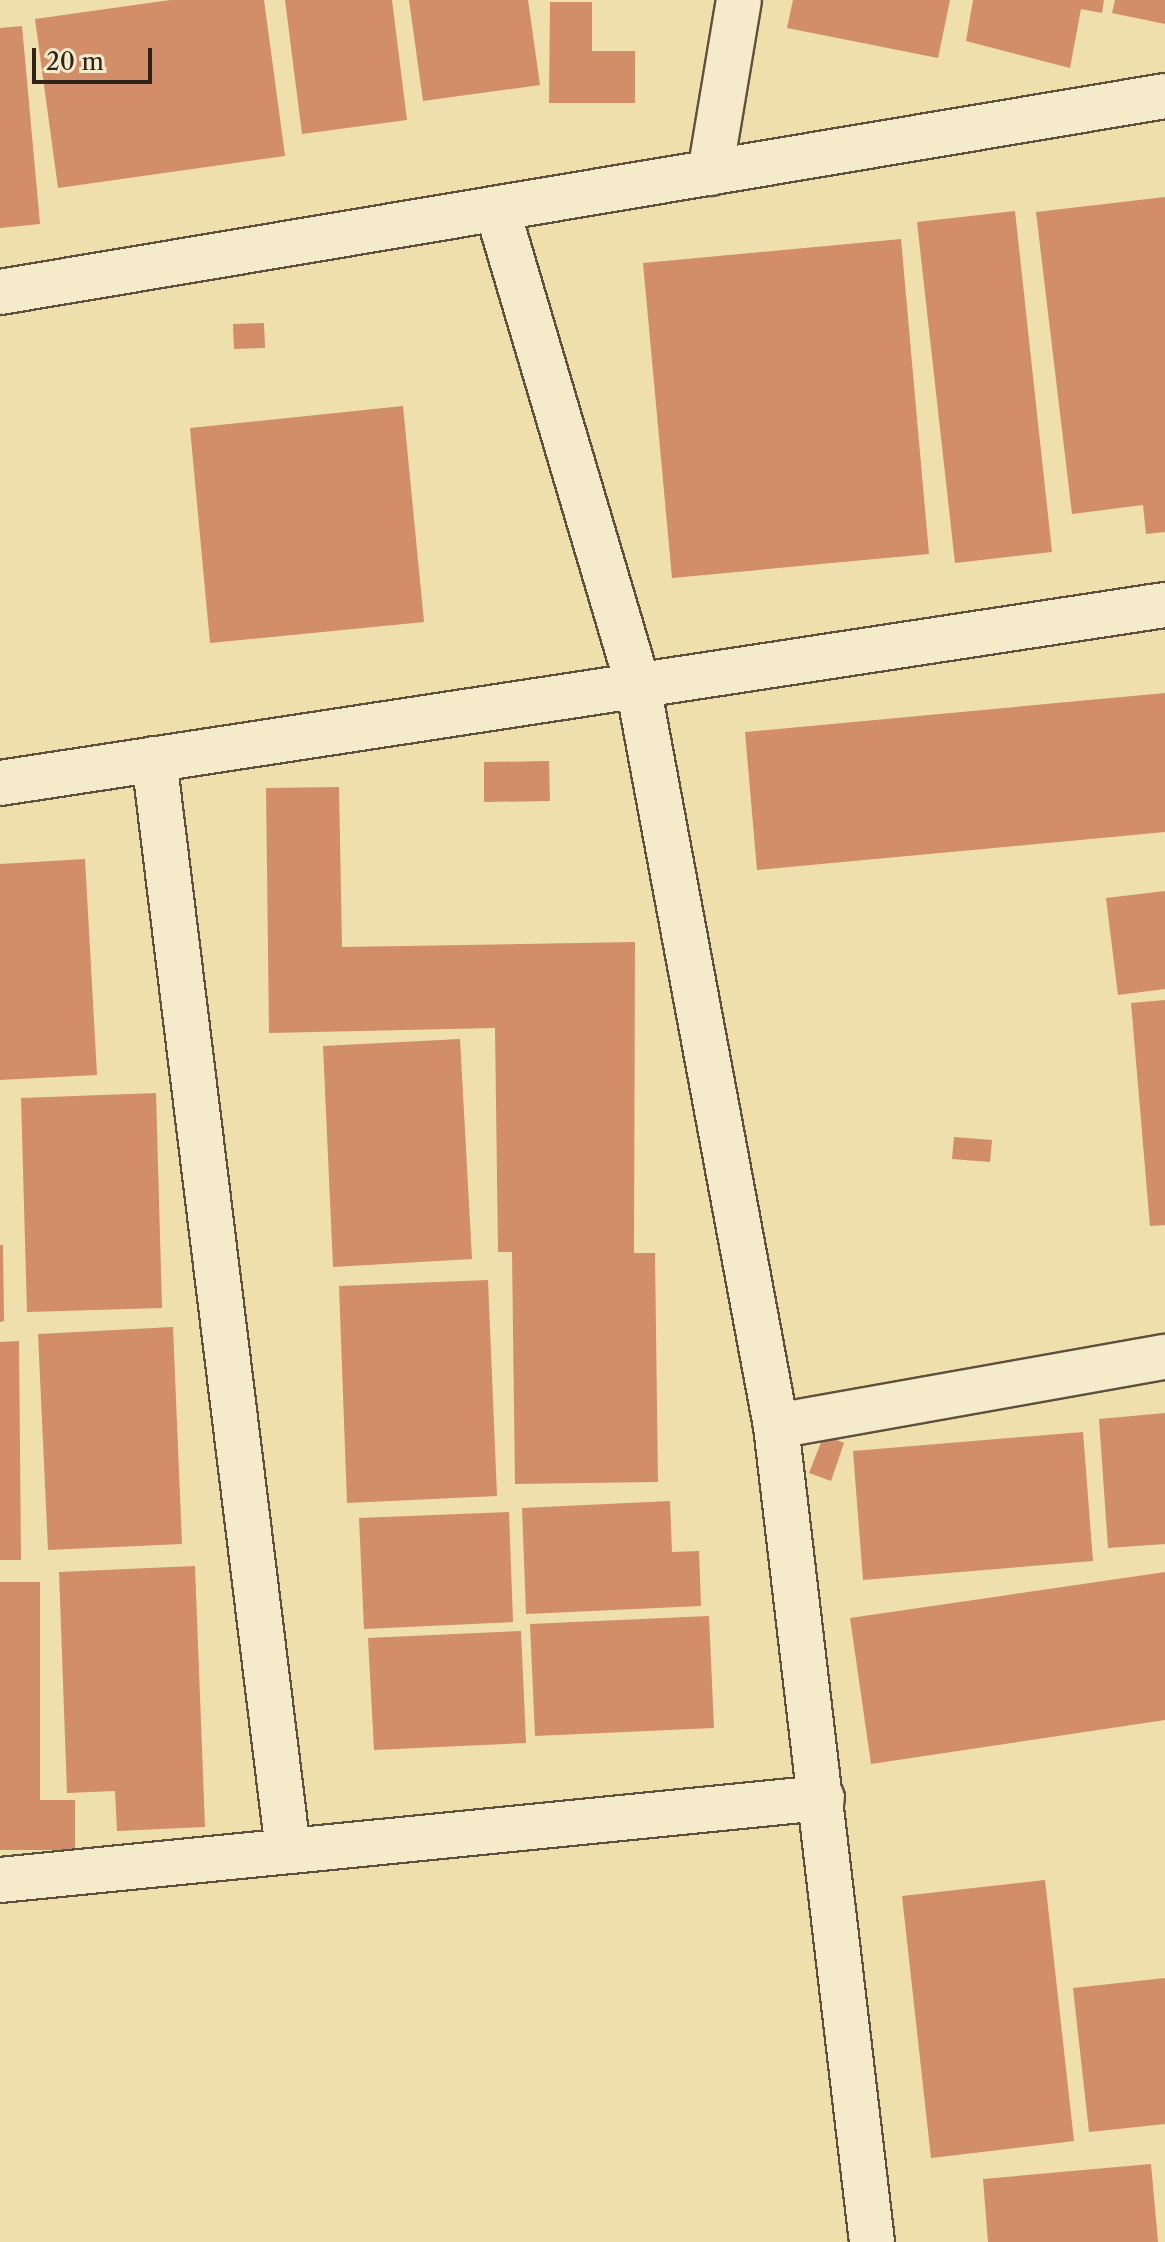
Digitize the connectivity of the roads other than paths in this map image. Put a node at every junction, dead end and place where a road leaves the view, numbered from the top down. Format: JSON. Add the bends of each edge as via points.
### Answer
{"nodes":[{"id":1,"x":739,"y":0,"type":"edge"},
{"id":2,"x":1165,"y":96,"type":"edge"},
{"id":3,"x":710,"y":173,"type":"junction"},
{"id":4,"x":497,"y":209,"type":"junction"},
{"id":5,"x":0,"y":292,"type":"edge"},
{"id":6,"x":1165,"y":605,"type":"edge"},
{"id":7,"x":638,"y":686,"type":"junction"},
{"id":8,"x":154,"y":759,"type":"junction"},
{"id":9,"x":0,"y":783,"type":"edge"},
{"id":10,"x":1165,"y":1357,"type":"edge"},
{"id":11,"x":776,"y":1426,"type":"junction"},
{"id":12,"x":822,"y":1798,"type":"junction"},
{"id":13,"x":288,"y":1851,"type":"junction"},
{"id":14,"x":0,"y":1880,"type":"edge"},
{"id":15,"x":872,"y":2242,"type":"edge"}],
"edges":[{"from":1,"to":3,"type":"street"},
{"from":2,"to":3,"type":"street"},
{"from":3,"to":4,"type":"street"},
{"from":4,"to":5,"type":"street"},
{"from":4,"to":7,"type":"street"},
{"from":6,"to":7,"type":"street"},
{"from":7,"to":8,"type":"street"},
{"from":7,"to":11,"type":"street"},
{"from":8,"to":9,"type":"street"},
{"from":8,"to":13,"type":"street"},
{"from":10,"to":11,"type":"street"},
{"from":11,"to":12,"type":"street"},
{"from":12,"to":13,"type":"street"},
{"from":12,"to":15,"type":"street"},
{"from":13,"to":14,"type":"street"}]}
